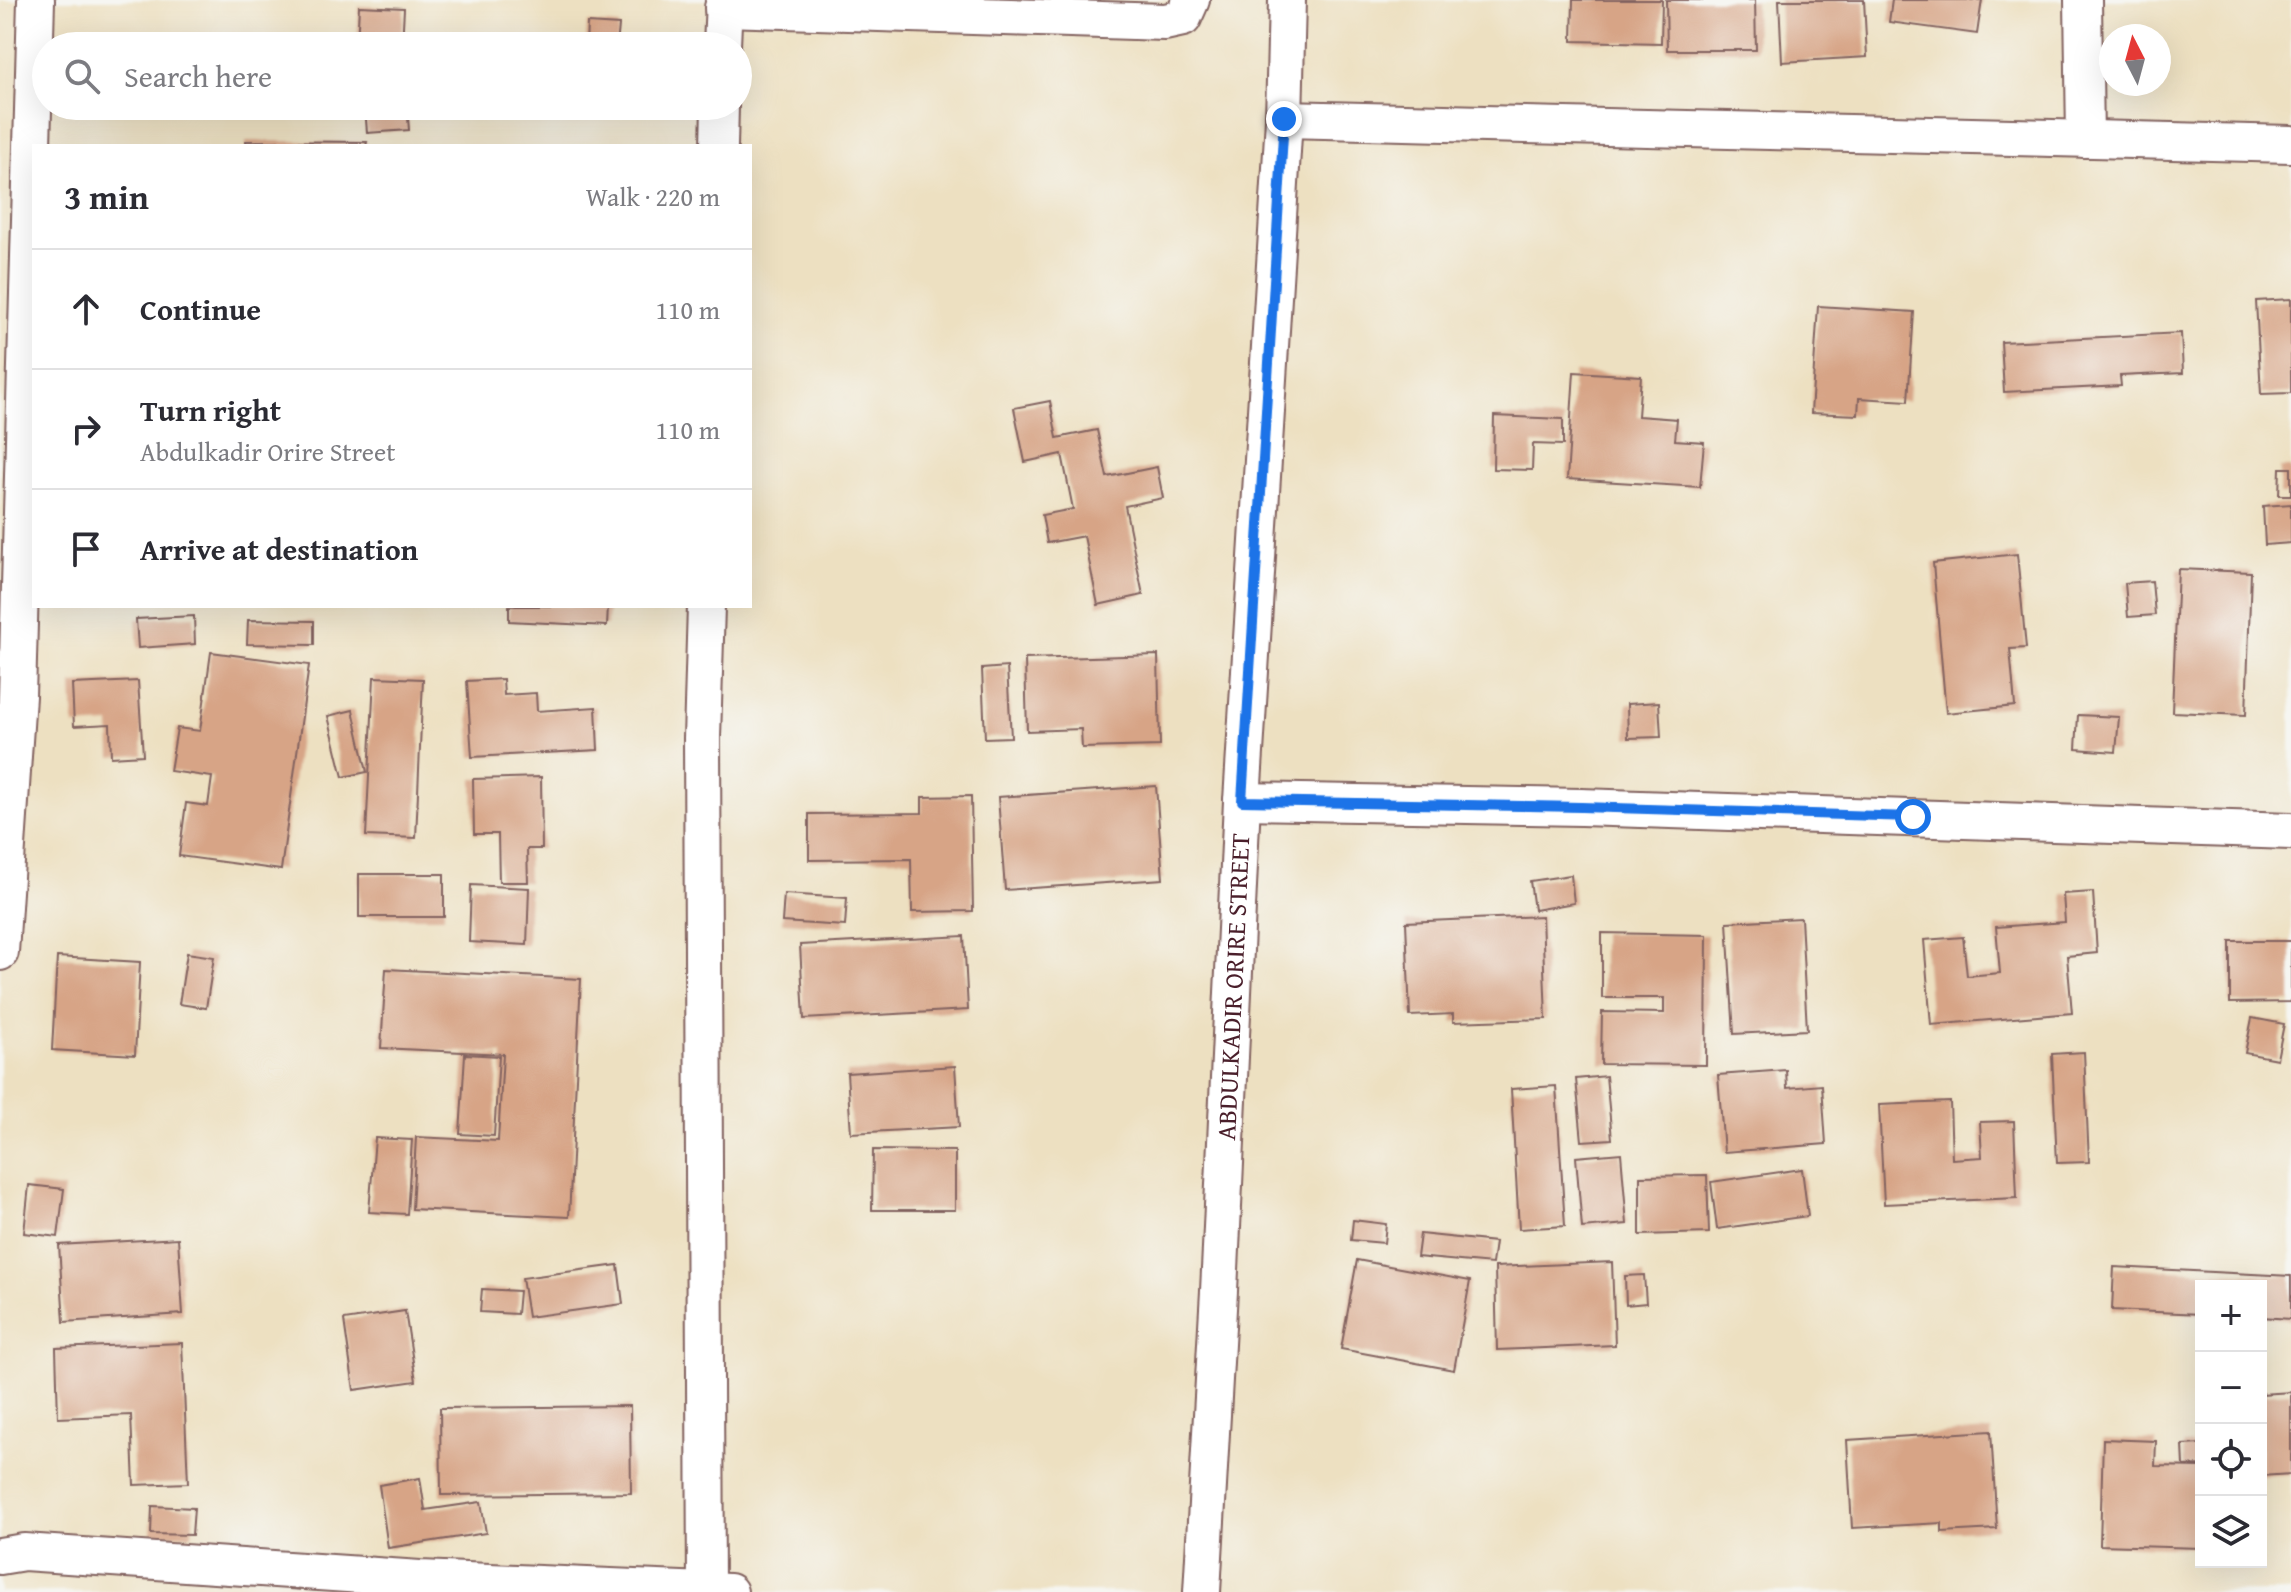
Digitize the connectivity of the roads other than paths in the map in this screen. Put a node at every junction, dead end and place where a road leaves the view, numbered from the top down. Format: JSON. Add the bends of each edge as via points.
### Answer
{"nodes":[{"id":1,"x":36,"y":0,"type":"edge"},
{"id":2,"x":1191,"y":0,"type":"edge"},
{"id":3,"x":1287,"y":0,"type":"edge"},
{"id":4,"x":2083,"y":0,"type":"edge"},
{"id":5,"x":723,"y":4,"type":"edge"},
{"id":6,"x":887,"y":7,"type":"edge"},
{"id":7,"x":35,"y":32,"type":"edge"},
{"id":8,"x":722,"y":32,"type":"edge"},
{"id":9,"x":1284,"y":119,"type":"junction"},
{"id":10,"x":33,"y":120,"type":"edge"},
{"id":11,"x":720,"y":120,"type":"edge"},
{"id":12,"x":2085,"y":139,"type":"junction"},
{"id":13,"x":32,"y":144,"type":"edge"},
{"id":14,"x":719,"y":144,"type":"edge"},
{"id":15,"x":2291,"y":144,"type":"edge"},
{"id":16,"x":32,"y":147,"type":"edge"},
{"id":17,"x":706,"y":608,"type":"edge"},
{"id":18,"x":1242,"y":801,"type":"junction"},
{"id":19,"x":2291,"y":831,"type":"edge"},
{"id":20,"x":0,"y":952,"type":"edge"},
{"id":21,"x":0,"y":1556,"type":"edge"},
{"id":22,"x":717,"y":1591,"type":"edge"},
{"id":23,"x":1202,"y":1592,"type":"edge"}],
"edges":[{"from":1,"to":7,"type":"street"},
{"from":2,"to":6,"type":"street","via":[[1183,18],[1165,22]]},
{"from":3,"to":9,"type":"street","name":"ABDULKADIR ORIRE STREET"},
{"from":4,"to":12,"type":"street"},
{"from":5,"to":6,"type":"street"},
{"from":5,"to":8,"type":"street"},
{"from":9,"to":12,"type":"street"},
{"from":9,"to":18,"type":"street","name":"ABDULKADIR ORIRE STREET"},
{"from":10,"to":13,"type":"street"},
{"from":11,"to":14,"type":"street"},
{"from":12,"to":15,"type":"street"},
{"from":16,"to":20,"type":"street","via":[[17,696]]},
{"from":17,"to":22,"type":"street","via":[[702,738]]},
{"from":18,"to":19,"type":"street"},
{"from":18,"to":23,"type":"street","name":"ABDULKADIR ORIRE STREET"},
{"from":21,"to":22,"type":"street","via":[[24,1552],[420,1579]]}]}
